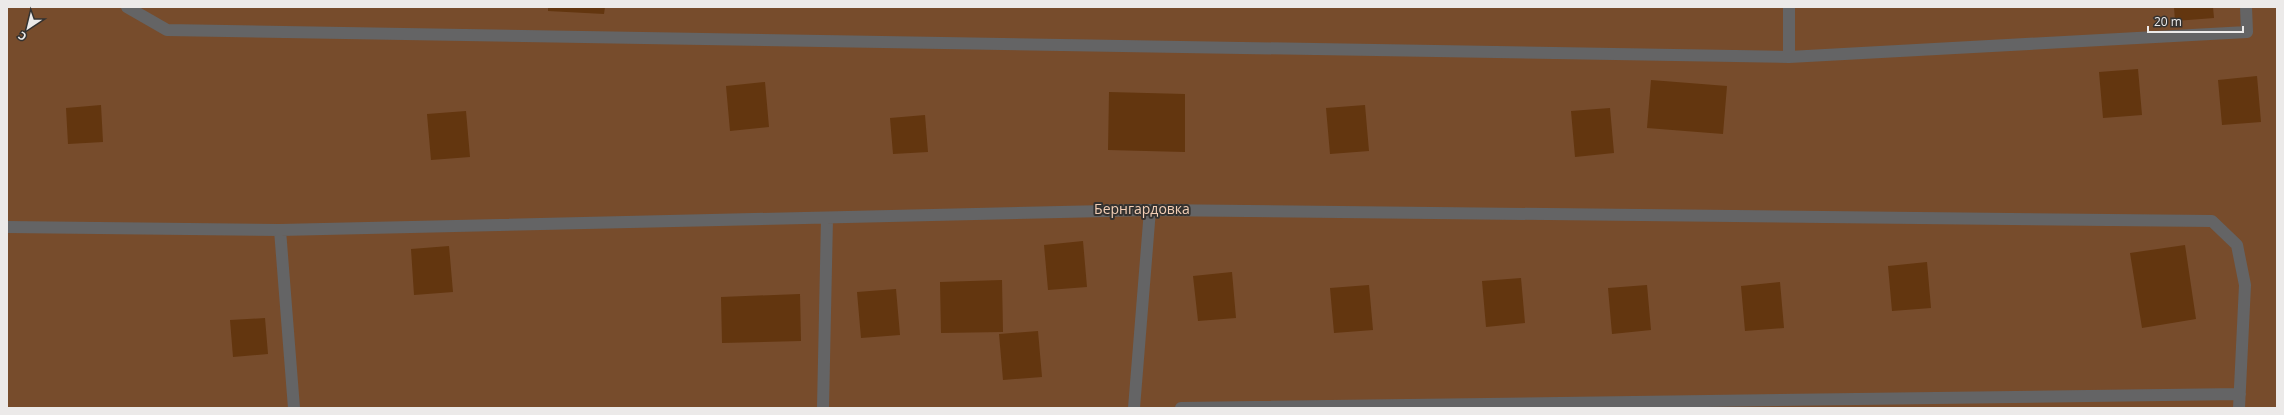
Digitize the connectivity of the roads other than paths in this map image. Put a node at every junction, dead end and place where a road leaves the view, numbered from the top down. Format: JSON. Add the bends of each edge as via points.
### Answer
{"nodes":[{"id":1,"x":127,"y":7,"type":"edge"},
{"id":2,"x":1789,"y":7,"type":"edge"},
{"id":3,"x":2246,"y":7,"type":"edge"},
{"id":4,"x":1789,"y":57,"type":"junction"},
{"id":5,"x":1150,"y":210,"type":"junction"},
{"id":6,"x":827,"y":218,"type":"junction"},
{"id":7,"x":7,"y":226,"type":"edge"},
{"id":8,"x":280,"y":230,"type":"junction"},
{"id":9,"x":2240,"y":394,"type":"junction"},
{"id":10,"x":294,"y":408,"type":"edge"},
{"id":11,"x":823,"y":408,"type":"edge"},
{"id":12,"x":1134,"y":408,"type":"edge"},
{"id":13,"x":1181,"y":408,"type":"edge"},
{"id":14,"x":2239,"y":408,"type":"edge"}],
"edges":[{"from":1,"to":4,"type":"street","via":[[167,30]]},
{"from":2,"to":4,"type":"street"},
{"from":3,"to":4,"type":"street","via":[[2247,32]]},
{"from":5,"to":6,"type":"street"},
{"from":5,"to":9,"type":"street","via":[[2212,221],[2237,245],[2245,285]]},
{"from":5,"to":12,"type":"street"},
{"from":6,"to":8,"type":"street"},
{"from":6,"to":11,"type":"street"},
{"from":7,"to":8,"type":"street"},
{"from":8,"to":10,"type":"street"},
{"from":9,"to":13,"type":"street"},
{"from":9,"to":14,"type":"street"}]}
